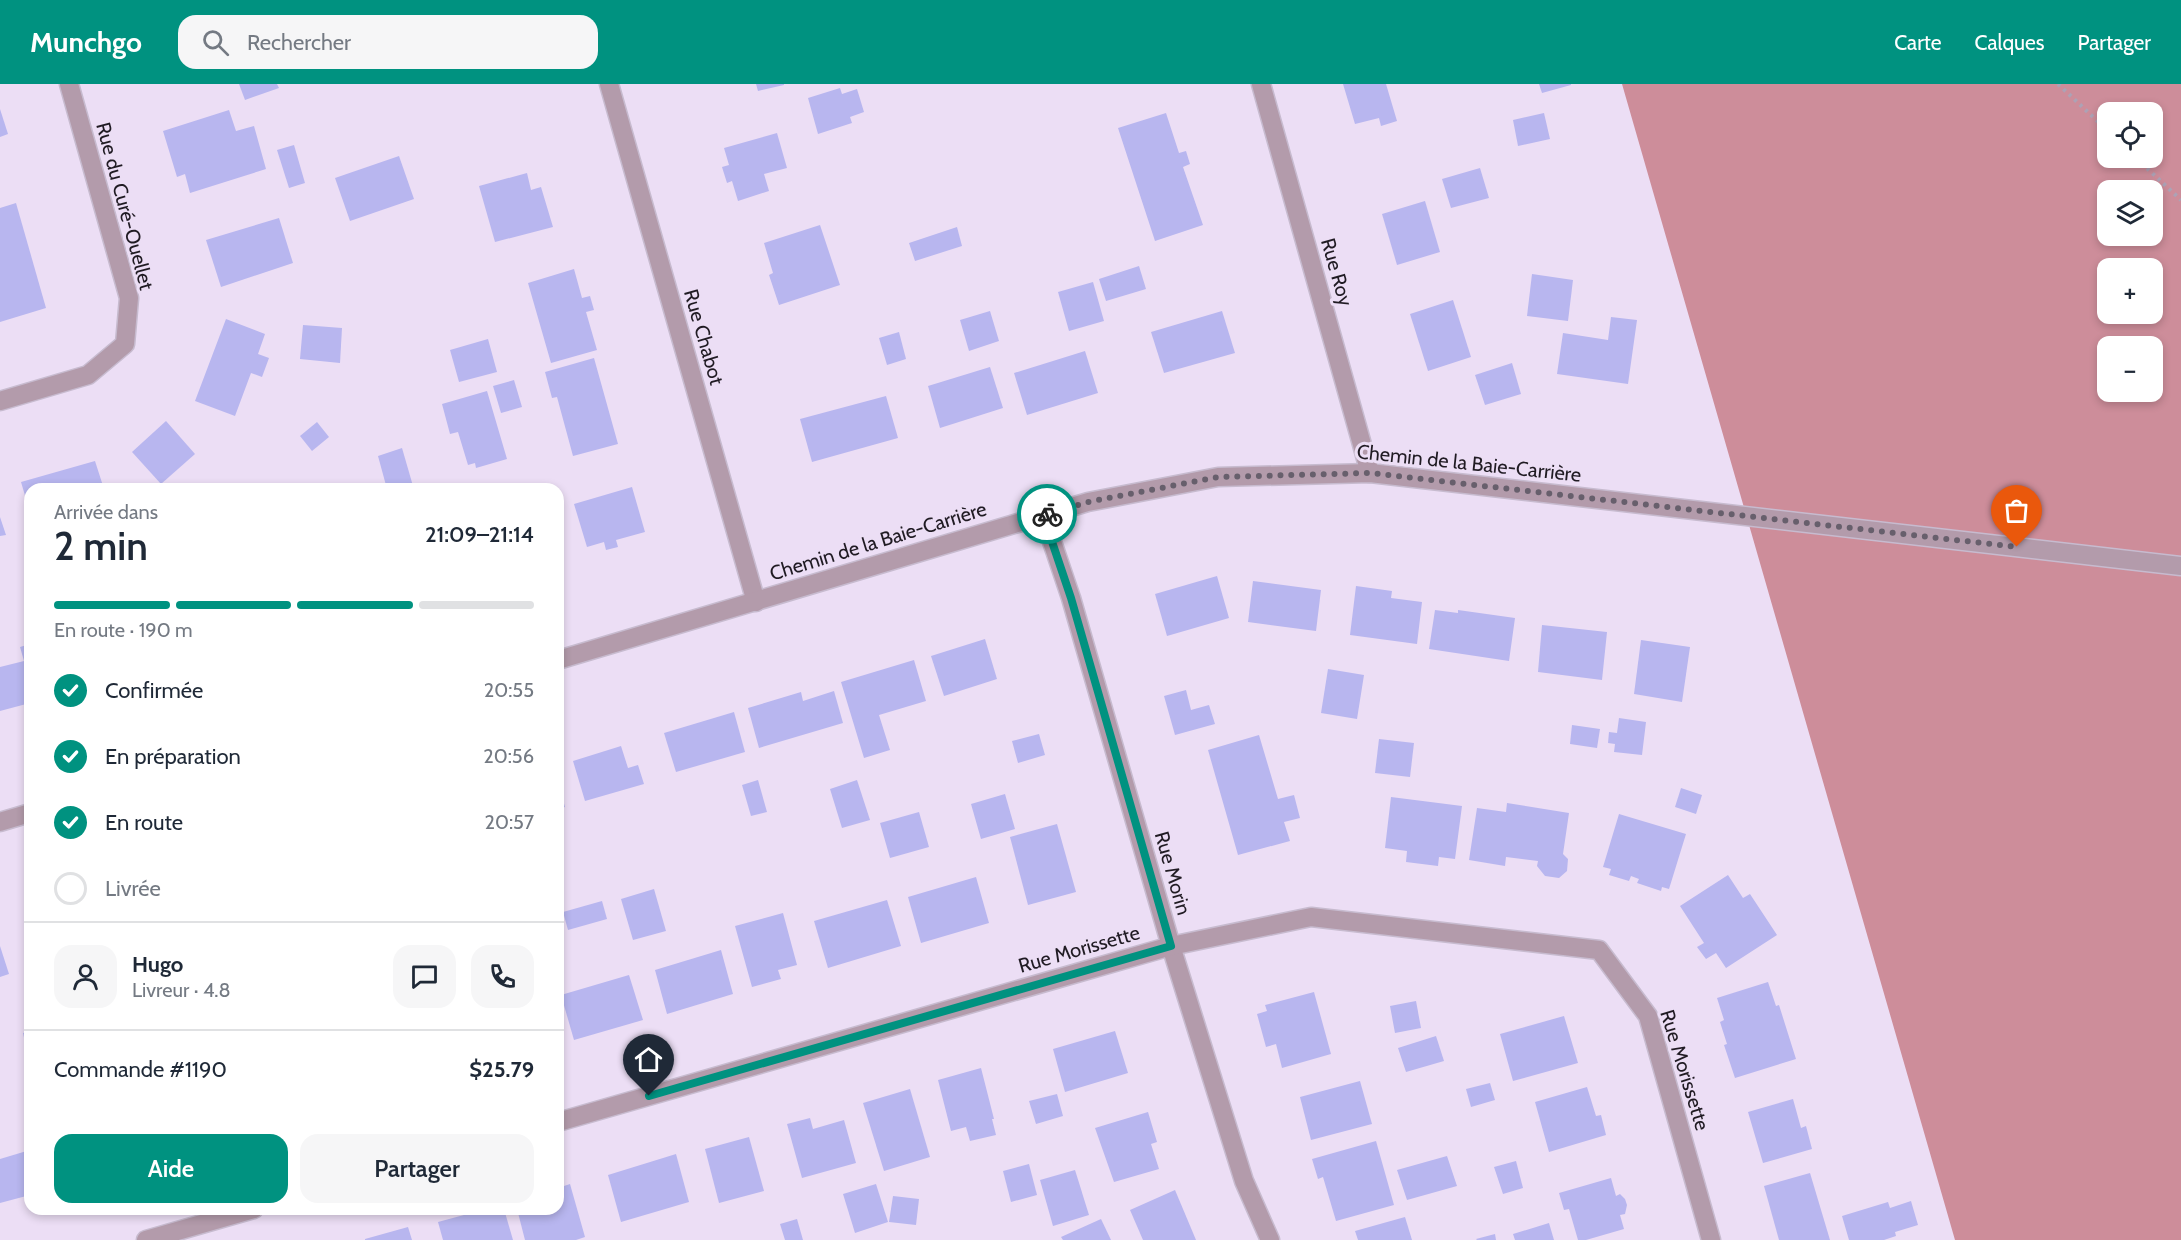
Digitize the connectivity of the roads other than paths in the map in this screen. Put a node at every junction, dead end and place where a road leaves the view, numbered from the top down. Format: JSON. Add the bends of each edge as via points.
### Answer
{"nodes":[{"id":1,"x":69,"y":84,"type":"edge"},
{"id":2,"x":609,"y":84,"type":"edge"},
{"id":3,"x":1261,"y":84,"type":"edge"},
{"id":4,"x":0,"y":401,"type":"edge"},
{"id":5,"x":1370,"y":473,"type":"junction"},
{"id":6,"x":1043,"y":515,"type":"junction"},
{"id":7,"x":2181,"y":566,"type":"edge"},
{"id":8,"x":756,"y":602,"type":"junction"},
{"id":9,"x":564,"y":658,"type":"edge"},
{"id":10,"x":24,"y":815,"type":"edge"},
{"id":11,"x":0,"y":822,"type":"edge"},
{"id":12,"x":1171,"y":946,"type":"junction"},
{"id":13,"x":564,"y":1120,"type":"edge"},
{"id":14,"x":233,"y":1215,"type":"edge"},
{"id":15,"x":146,"y":1240,"type":"edge"},
{"id":16,"x":1270,"y":1240,"type":"edge"},
{"id":17,"x":1711,"y":1240,"type":"edge"}],
"edges":[{"from":1,"to":4,"type":"street","name":"Rue du Curé-Ouellet","via":[[129,298],[125,344],[88,375]]},
{"from":2,"to":8,"type":"street","name":"Rue Chabot"},
{"from":3,"to":5,"type":"street","name":"Rue Roy"},
{"from":5,"to":6,"type":"street","name":"Chemin de la Baie-Carrière","via":[[1218,477],[1088,502]]},
{"from":5,"to":7,"type":"street","name":"Chemin de la Baie-Carrière"},
{"from":6,"to":8,"type":"street","name":"Chemin de la Baie-Carrière"},
{"from":6,"to":12,"type":"street","name":"Rue Morin","via":[[1071,598]]},
{"from":8,"to":9,"type":"street","name":"Chemin de la Baie-Carrière"},
{"from":10,"to":11,"type":"street"},
{"from":12,"to":13,"type":"street","name":"Rue Morissette"},
{"from":12,"to":16,"type":"street","name":"Rue Morin","via":[[1244,1181]]},
{"from":12,"to":17,"type":"street","name":"Rue Morissette","via":[[1311,917],[1599,950],[1648,1016]]},
{"from":14,"to":15,"type":"street"}]}
